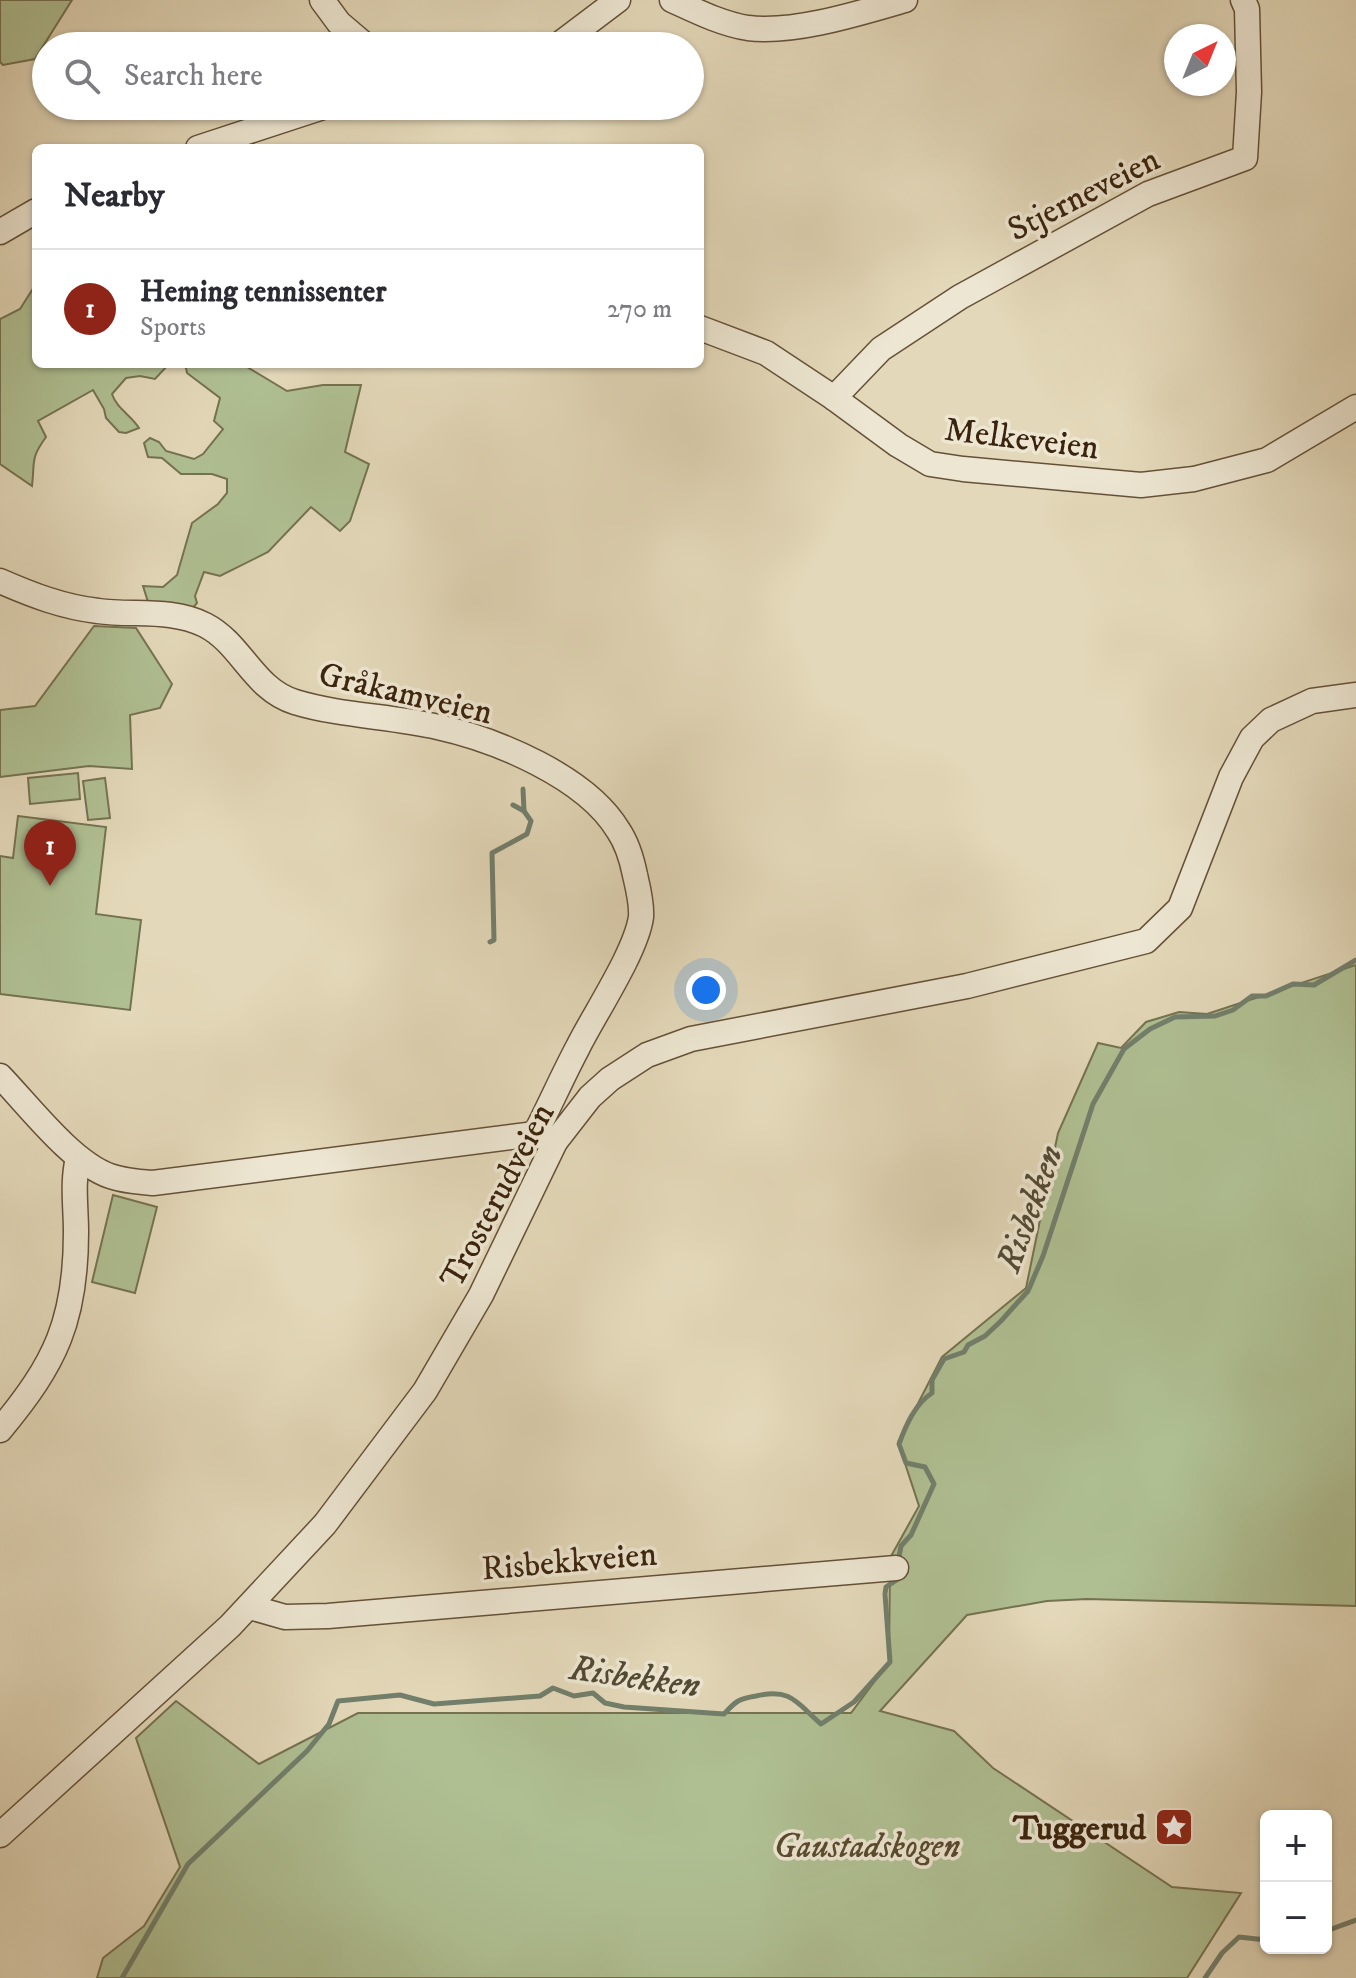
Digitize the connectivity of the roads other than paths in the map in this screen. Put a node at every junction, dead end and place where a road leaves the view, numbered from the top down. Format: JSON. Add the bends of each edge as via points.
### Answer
{"nodes":[{"id":1,"x":322,"y":0,"type":"edge"},
{"id":2,"x":618,"y":0,"type":"edge"},
{"id":3,"x":672,"y":0,"type":"edge"},
{"id":4,"x":905,"y":0,"type":"edge"},
{"id":5,"x":1243,"y":0,"type":"edge"},
{"id":6,"x":348,"y":32,"type":"edge"},
{"id":7,"x":576,"y":32,"type":"edge"},
{"id":8,"x":283,"y":120,"type":"edge"},
{"id":9,"x":210,"y":144,"type":"edge"},
{"id":10,"x":32,"y":213,"type":"edge"},
{"id":11,"x":0,"y":232,"type":"edge"},
{"id":12,"x":704,"y":330,"type":"edge"},
{"id":13,"x":834,"y":398,"type":"junction"},
{"id":14,"x":1356,"y":407,"type":"edge"},
{"id":15,"x":0,"y":581,"type":"edge"},
{"id":16,"x":1356,"y":695,"type":"edge"},
{"id":17,"x":0,"y":1076,"type":"edge"},
{"id":18,"x":545,"y":1138,"type":"junction"},
{"id":19,"x":78,"y":1158,"type":"junction"},
{"id":20,"x":0,"y":1430,"type":"edge"},
{"id":21,"x":896,"y":1568,"type":"dead end"},
{"id":22,"x":250,"y":1607,"type":"junction"},
{"id":23,"x":0,"y":1835,"type":"edge"}],
"edges":[{"from":1,"to":6,"type":"street"},
{"from":2,"to":7,"type":"street"},
{"from":3,"to":4,"type":"street","via":[[746,28],[781,29]]},
{"from":5,"to":13,"type":"street","name":"Stjerneveien","via":[[1249,92],[1245,158],[1148,194],[960,297],[881,349]]},
{"from":8,"to":9,"type":"street"},
{"from":10,"to":11,"type":"street"},
{"from":12,"to":13,"type":"street","name":"Melkeveien","via":[[766,353]]},
{"from":13,"to":14,"type":"street","name":"Melkeveien","via":[[930,464],[1141,485],[1194,479],[1267,460]]},
{"from":15,"to":18,"type":"street","name":"Gråkamveien","via":[[67,606],[190,619],[215,631],[258,679],[284,698],[441,727],[495,745],[573,785],[606,814],[627,849],[641,918]]},
{"from":16,"to":18,"type":"street","name":"Trosterudveien","via":[[1312,701],[1271,720],[1252,738],[1231,777],[1180,908],[1146,941],[967,986],[666,1046],[610,1079]]},
{"from":17,"to":19,"type":"street"},
{"from":18,"to":19,"type":"street","via":[[153,1183],[111,1176]]},
{"from":18,"to":22,"type":"street","name":"Trosterudveien","via":[[481,1295],[425,1391],[325,1524]]},
{"from":19,"to":20,"type":"street","via":[[72,1297],[66,1324],[41,1377]]},
{"from":21,"to":22,"type":"street","name":"Risbekkveien","via":[[328,1616],[285,1617]]},
{"from":22,"to":23,"type":"street","name":"Trosterudveien"}]}
